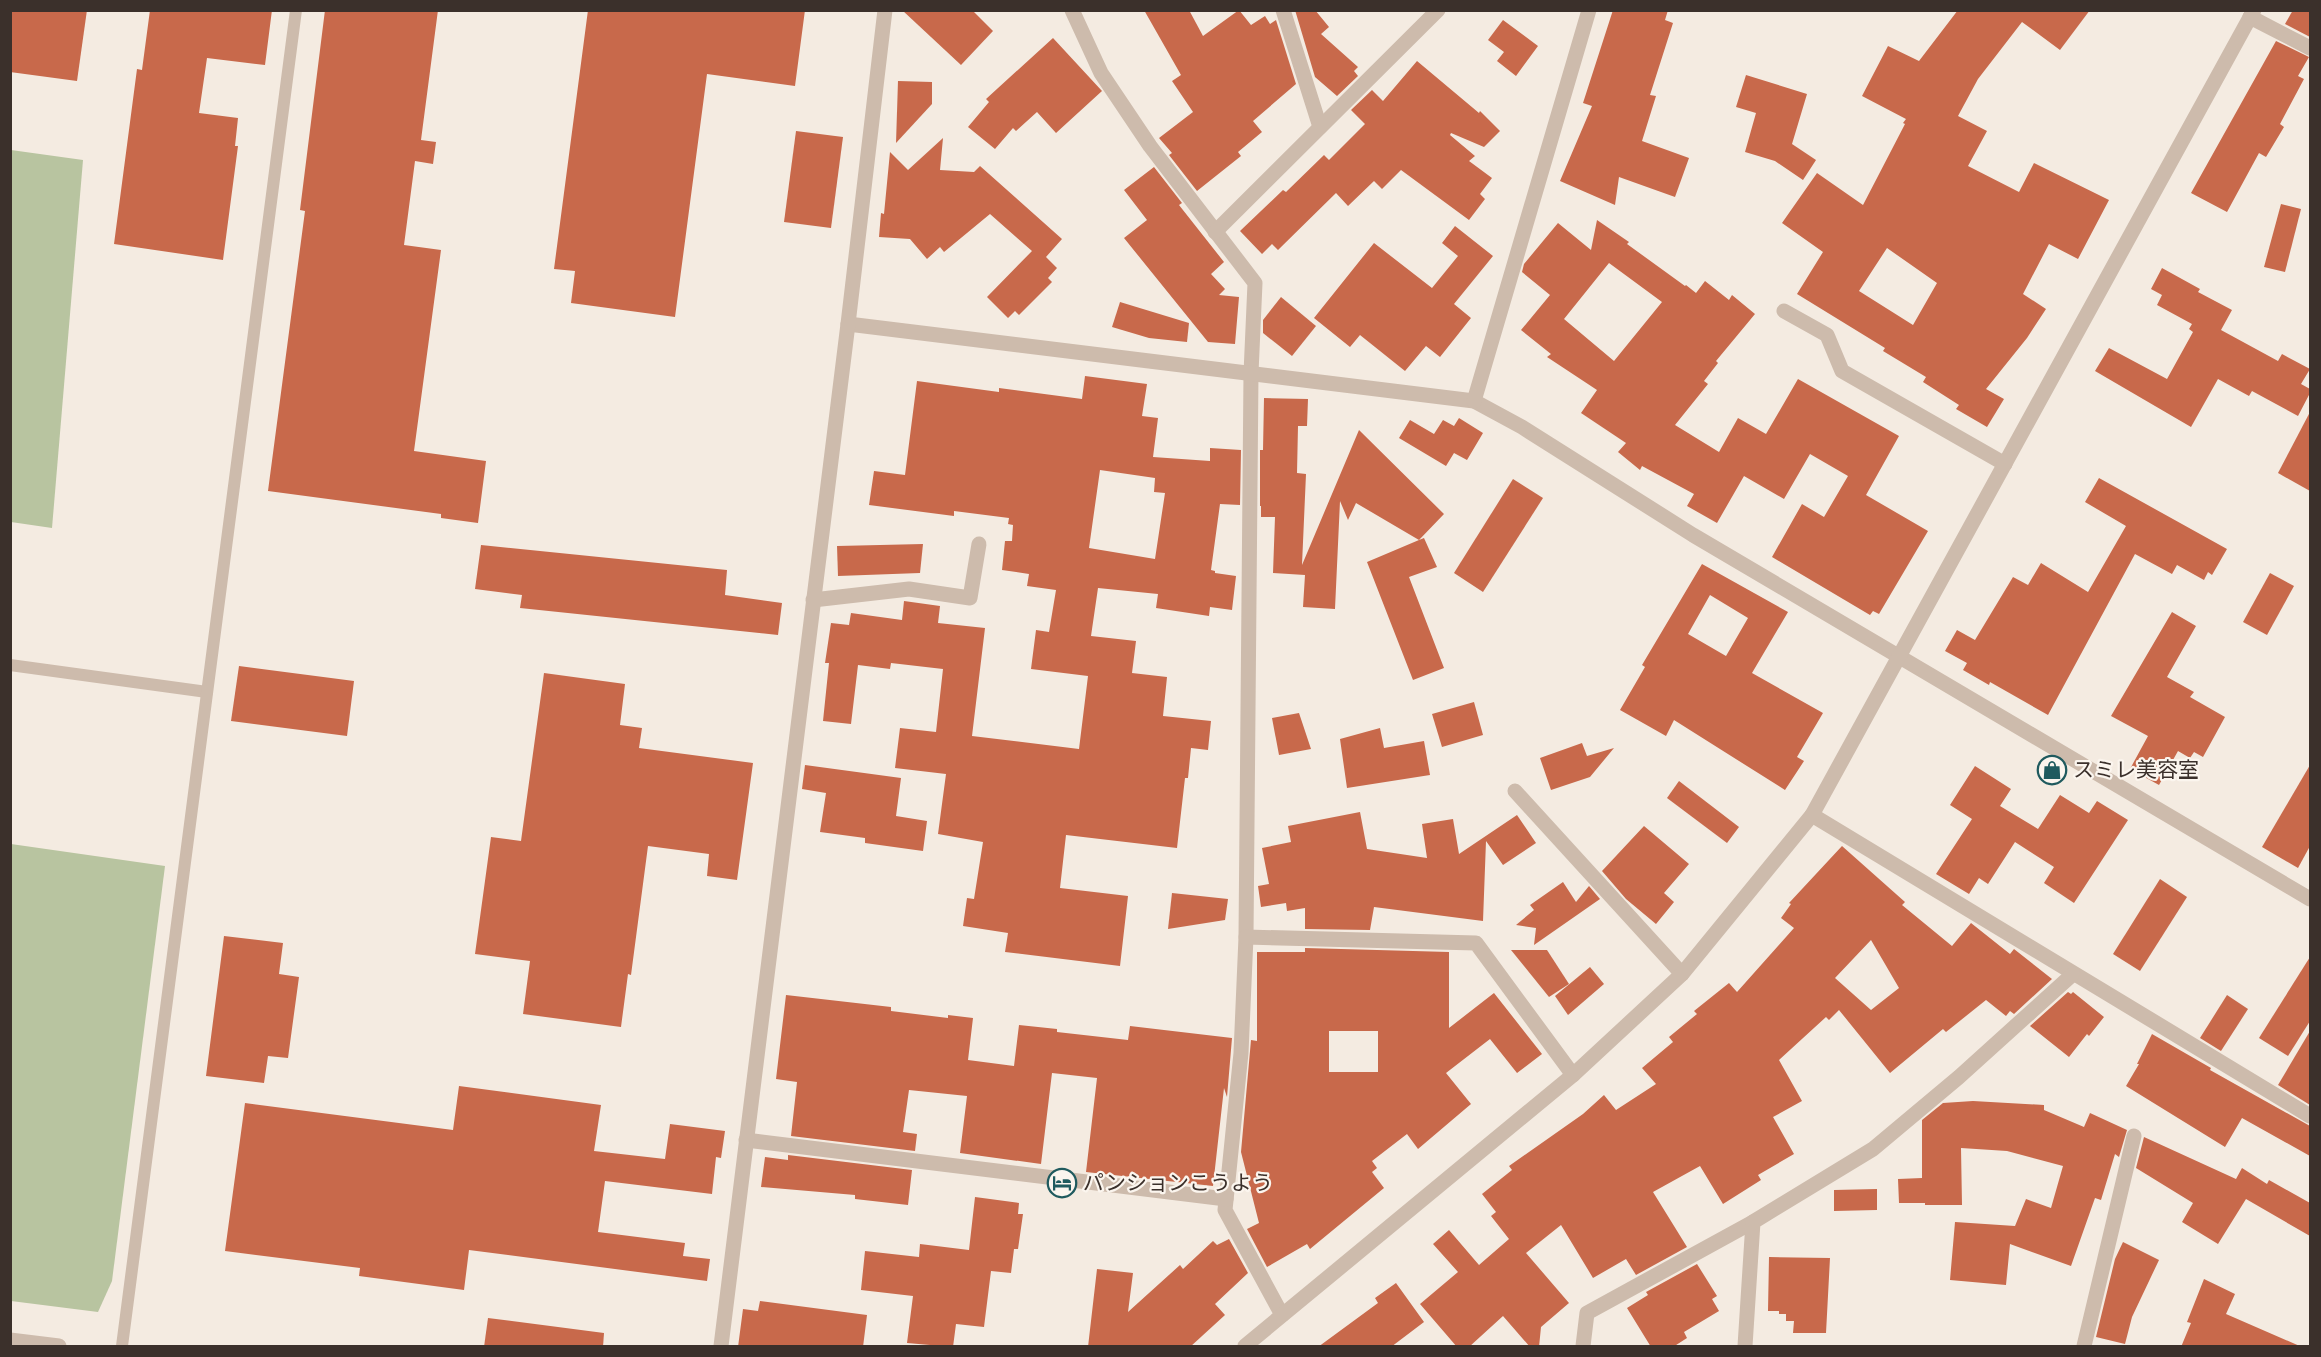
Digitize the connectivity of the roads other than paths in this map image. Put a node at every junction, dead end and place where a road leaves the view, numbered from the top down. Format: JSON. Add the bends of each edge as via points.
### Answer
{"nodes":[{"id":1,"x":296,"y":10,"type":"edge"},
{"id":2,"x":885,"y":10,"type":"edge"},
{"id":3,"x":1072,"y":10,"type":"edge"},
{"id":4,"x":1283,"y":10,"type":"edge"},
{"id":5,"x":1438,"y":10,"type":"edge"},
{"id":6,"x":1589,"y":10,"type":"edge"},
{"id":7,"x":2252,"y":14,"type":"edge"},
{"id":8,"x":2310,"y":48,"type":"edge"},
{"id":9,"x":1320,"y":128,"type":"junction"},
{"id":10,"x":1215,"y":232,"type":"junction"},
{"id":11,"x":1784,"y":311,"type":"dead end"},
{"id":12,"x":849,"y":324,"type":"junction"},
{"id":13,"x":1251,"y":373,"type":"junction"},
{"id":14,"x":1474,"y":401,"type":"junction"},
{"id":15,"x":2005,"y":464,"type":"junction"},
{"id":16,"x":979,"y":544,"type":"dead end"},
{"id":17,"x":813,"y":600,"type":"junction"},
{"id":18,"x":1900,"y":657,"type":"junction"},
{"id":19,"x":10,"y":665,"type":"edge"},
{"id":20,"x":207,"y":692,"type":"junction"},
{"id":21,"x":1515,"y":791,"type":"dead end"},
{"id":22,"x":1812,"y":815,"type":"junction"},
{"id":23,"x":2310,"y":899,"type":"edge"},
{"id":24,"x":1246,"y":937,"type":"junction"},
{"id":25,"x":1682,"y":974,"type":"junction"},
{"id":26,"x":2073,"y":974,"type":"junction"},
{"id":27,"x":1573,"y":1075,"type":"junction"},
{"id":28,"x":2310,"y":1116,"type":"edge"},
{"id":29,"x":2133,"y":1136,"type":"dead end"},
{"id":30,"x":746,"y":1140,"type":"junction"},
{"id":31,"x":1226,"y":1200,"type":"junction"},
{"id":32,"x":1753,"y":1222,"type":"junction"},
{"id":33,"x":1282,"y":1315,"type":"junction"},
{"id":34,"x":10,"y":1340,"type":"edge"},
{"id":35,"x":2089,"y":1345,"type":"edge"},
{"id":36,"x":59,"y":1347,"type":"edge"},
{"id":37,"x":122,"y":1347,"type":"edge"},
{"id":38,"x":721,"y":1347,"type":"edge"},
{"id":39,"x":1245,"y":1347,"type":"edge"},
{"id":40,"x":1583,"y":1347,"type":"edge"},
{"id":41,"x":1745,"y":1347,"type":"edge"}],
"edges":[{"from":1,"to":20,"type":"lane"},
{"from":2,"to":12,"type":"street"},
{"from":3,"to":10,"type":"street","via":[[1101,73],[1150,147]]},
{"from":4,"to":9,"type":"street"},
{"from":5,"to":9,"type":"street"},
{"from":6,"to":14,"type":"street"},
{"from":7,"to":8,"type":"street"},
{"from":7,"to":15,"type":"street"},
{"from":9,"to":10,"type":"street"},
{"from":10,"to":13,"type":"street","via":[[1255,283]]},
{"from":11,"to":15,"type":"street","via":[[1827,335],[1842,371]]},
{"from":12,"to":13,"type":"street"},
{"from":12,"to":17,"type":"street"},
{"from":13,"to":14,"type":"street"},
{"from":13,"to":24,"type":"street"},
{"from":14,"to":18,"type":"street"},
{"from":15,"to":18,"type":"street"},
{"from":16,"to":17,"type":"street","via":[[970,598],[909,589]]},
{"from":17,"to":30,"type":"street"},
{"from":18,"to":22,"type":"street"},
{"from":18,"to":23,"type":"street"},
{"from":19,"to":20,"type":"lane"},
{"from":20,"to":37,"type":"lane"},
{"from":21,"to":25,"type":"street"},
{"from":22,"to":25,"type":"street"},
{"from":22,"to":26,"type":"street"},
{"from":24,"to":27,"type":"street","via":[[1476,943]]},
{"from":24,"to":31,"type":"street","via":[[1241,1053]]},
{"from":25,"to":27,"type":"street"},
{"from":26,"to":28,"type":"street"},
{"from":26,"to":32,"type":"street","via":[[1873,1149]]},
{"from":27,"to":33,"type":"street"},
{"from":29,"to":35,"type":"street"},
{"from":30,"to":31,"type":"street"},
{"from":30,"to":38,"type":"street"},
{"from":31,"to":33,"type":"street","via":[[1225,1210]]},
{"from":32,"to":40,"type":"street","via":[[1587,1313]]},
{"from":32,"to":41,"type":"street"},
{"from":33,"to":39,"type":"street"},
{"from":34,"to":36,"type":"street"}]}
